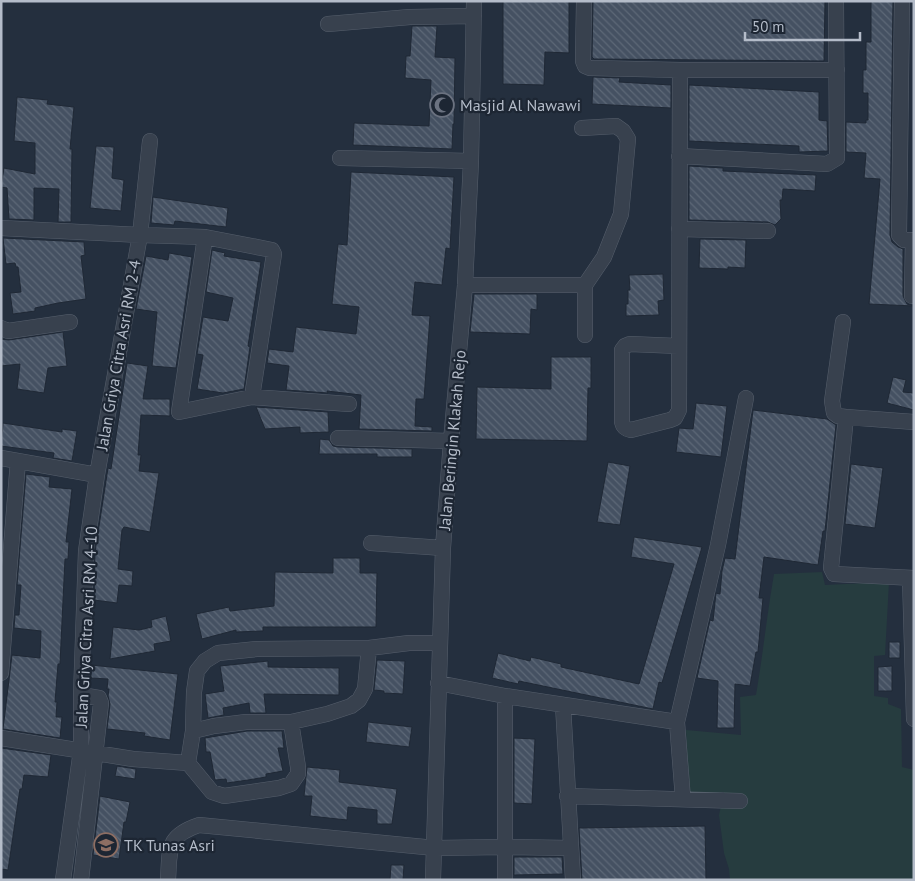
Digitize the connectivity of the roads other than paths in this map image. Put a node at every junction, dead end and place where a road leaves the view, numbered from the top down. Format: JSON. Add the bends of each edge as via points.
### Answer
{"nodes":[{"id":1,"x":584,"y":1,"type":"edge"},
{"id":2,"x":836,"y":1,"type":"edge"},
{"id":3,"x":902,"y":1,"type":"edge"},
{"id":4,"x":474,"y":8,"type":"edge"},
{"id":5,"x":328,"y":24,"type":"dead end"},
{"id":6,"x":680,"y":70,"type":"junction"},
{"id":7,"x":837,"y":70,"type":"junction"},
{"id":8,"x":582,"y":128,"type":"dead end"},
{"id":9,"x":150,"y":141,"type":"dead end"},
{"id":10,"x":679,"y":156,"type":"junction"},
{"id":11,"x":340,"y":158,"type":"dead end"},
{"id":12,"x":471,"y":161,"type":"junction"},
{"id":13,"x":1,"y":228,"type":"edge"},
{"id":14,"x":679,"y":229,"type":"junction"},
{"id":15,"x":768,"y":231,"type":"dead end"},
{"id":16,"x":140,"y":235,"type":"junction"},
{"id":17,"x":206,"y":237,"type":"junction"},
{"id":18,"x":909,"y":238,"type":"edge"},
{"id":19,"x":465,"y":284,"type":"junction"},
{"id":20,"x":585,"y":285,"type":"junction"},
{"id":21,"x":912,"y":296,"type":"dead end"},
{"id":22,"x":70,"y":322,"type":"dead end"},
{"id":23,"x":844,"y":322,"type":"dead end"},
{"id":24,"x":1,"y":328,"type":"edge"},
{"id":25,"x":585,"y":335,"type":"dead end"},
{"id":26,"x":678,"y":346,"type":"junction"},
{"id":27,"x":252,"y":397,"type":"junction"},
{"id":28,"x":746,"y":398,"type":"dead end"},
{"id":29,"x":349,"y":404,"type":"dead end"},
{"id":30,"x":846,"y":416,"type":"junction"},
{"id":31,"x":914,"y":422,"type":"edge"},
{"id":32,"x":338,"y":438,"type":"dead end"},
{"id":33,"x":450,"y":442,"type":"junction"},
{"id":34,"x":1,"y":458,"type":"edge"},
{"id":35,"x":18,"y":461,"type":"junction"},
{"id":36,"x":97,"y":475,"type":"junction"},
{"id":37,"x":371,"y":543,"type":"dead end"},
{"id":38,"x":443,"y":548,"type":"junction"},
{"id":39,"x":912,"y":578,"type":"edge"},
{"id":40,"x":440,"y":643,"type":"junction"},
{"id":41,"x":368,"y":648,"type":"junction"},
{"id":42,"x":1,"y":673,"type":"edge"},
{"id":43,"x":438,"y":683,"type":"junction"},
{"id":44,"x":81,"y":695,"type":"junction"},
{"id":45,"x":505,"y":696,"type":"junction"},
{"id":46,"x":563,"y":705,"type":"junction"},
{"id":47,"x":914,"y":719,"type":"edge"},
{"id":48,"x":291,"y":722,"type":"junction"},
{"id":49,"x":677,"y":722,"type":"junction"},
{"id":50,"x":193,"y":731,"type":"junction"},
{"id":51,"x":1,"y":738,"type":"edge"},
{"id":52,"x":81,"y":750,"type":"junction"},
{"id":53,"x":96,"y":754,"type":"junction"},
{"id":54,"x":188,"y":762,"type":"junction"},
{"id":55,"x":567,"y":796,"type":"junction"},
{"id":56,"x":683,"y":799,"type":"junction"},
{"id":57,"x":740,"y":801,"type":"dead end"},
{"id":58,"x":504,"y":847,"type":"junction"},
{"id":59,"x":435,"y":848,"type":"junction"},
{"id":60,"x":571,"y":848,"type":"junction"},
{"id":61,"x":63,"y":880,"type":"edge"},
{"id":62,"x":81,"y":880,"type":"edge"},
{"id":63,"x":168,"y":880,"type":"edge"},
{"id":64,"x":433,"y":880,"type":"edge"},
{"id":65,"x":505,"y":880,"type":"edge"},
{"id":66,"x":572,"y":880,"type":"edge"}],
"edges":[{"from":1,"to":6,"type":"street","via":[[584,66]]},
{"from":2,"to":7,"type":"street"},
{"from":3,"to":18,"type":"street"},
{"from":4,"to":5,"type":"street"},
{"from":4,"to":12,"type":"street","name":"Jalan Beringin Klakah Rejo"},
{"from":6,"to":7,"type":"street"},
{"from":6,"to":10,"type":"street"},
{"from":7,"to":10,"type":"street","via":[[837,158],[833,162]]},
{"from":8,"to":20,"type":"street","via":[[616,126],[628,139],[621,214],[604,256]]},
{"from":9,"to":16,"type":"street","name":"Jalan Griya Citra Asri RM 2-4"},
{"from":10,"to":14,"type":"street"},
{"from":11,"to":12,"type":"street"},
{"from":12,"to":19,"type":"street","name":"Jalan Beringin Klakah Rejo"},
{"from":13,"to":16,"type":"street"},
{"from":14,"to":15,"type":"street"},
{"from":14,"to":26,"type":"street"},
{"from":16,"to":17,"type":"street"},
{"from":16,"to":36,"type":"street","name":"Jalan Griya Citra Asri RM 2-4"},
{"from":17,"to":27,"type":"street","via":[[273,252]]},
{"from":17,"to":27,"type":"street","via":[[178,411]]},
{"from":18,"to":21,"type":"street"},
{"from":19,"to":20,"type":"street"},
{"from":19,"to":33,"type":"street","name":"Jalan Beringin Klakah Rejo"},
{"from":20,"to":25,"type":"street"},
{"from":22,"to":24,"type":"street","via":[[8,331]]},
{"from":23,"to":30,"type":"street","via":[[832,401],[834,413]]},
{"from":26,"to":26,"type":"street","via":[[677,415],[670,420],[626,429],[622,422],[622,350],[630,344]]},
{"from":27,"to":29,"type":"street"},
{"from":28,"to":49,"type":"street","via":[[718,545]]},
{"from":30,"to":31,"type":"street"},
{"from":30,"to":39,"type":"street","via":[[831,568],[834,574]]},
{"from":32,"to":33,"type":"street"},
{"from":33,"to":38,"type":"street","name":"Jalan Beringin Klakah Rejo"},
{"from":34,"to":35,"type":"street"},
{"from":35,"to":36,"type":"street"},
{"from":35,"to":42,"type":"street"},
{"from":36,"to":44,"type":"street","name":"Jalan Griya Citra Asri RM 4-10","via":[[86,551]]},
{"from":37,"to":38,"type":"street"},
{"from":38,"to":40,"type":"street","name":"Jalan Beringin Klakah Rejo"},
{"from":39,"to":47,"type":"street"},
{"from":40,"to":41,"type":"street"},
{"from":40,"to":43,"type":"street","name":"Jalan Beringin Klakah Rejo"},
{"from":41,"to":48,"type":"street","via":[[365,689],[359,700],[327,714]]},
{"from":41,"to":50,"type":"street","via":[[257,648],[218,653],[197,671]]},
{"from":43,"to":45,"type":"street"},
{"from":43,"to":59,"type":"street","name":"Jalan Beringin Klakah Rejo"},
{"from":44,"to":52,"type":"street","name":"Jalan Griya Citra Asri RM 4-10"},
{"from":44,"to":53,"type":"street","via":[[99,698],[101,703]]},
{"from":45,"to":46,"type":"street"},
{"from":45,"to":58,"type":"street"},
{"from":46,"to":49,"type":"street"},
{"from":46,"to":55,"type":"street"},
{"from":48,"to":50,"type":"street","via":[[246,722]]},
{"from":48,"to":54,"type":"street","via":[[298,767],[298,774],[291,784],[224,796],[212,792]]},
{"from":49,"to":56,"type":"street"},
{"from":50,"to":54,"type":"street"},
{"from":51,"to":52,"type":"street"},
{"from":52,"to":53,"type":"street"},
{"from":52,"to":61,"type":"street","name":"Jalan Griya Citra Asri RM 4-10"},
{"from":53,"to":54,"type":"street"},
{"from":53,"to":62,"type":"street"},
{"from":55,"to":56,"type":"street"},
{"from":55,"to":60,"type":"street"},
{"from":56,"to":57,"type":"street"},
{"from":58,"to":59,"type":"street"},
{"from":58,"to":60,"type":"street"},
{"from":58,"to":65,"type":"street"},
{"from":59,"to":63,"type":"street","via":[[199,826],[177,836],[170,849]]},
{"from":59,"to":64,"type":"street","name":"Jalan Beringin Klakah Rejo"},
{"from":60,"to":66,"type":"street"}]}
